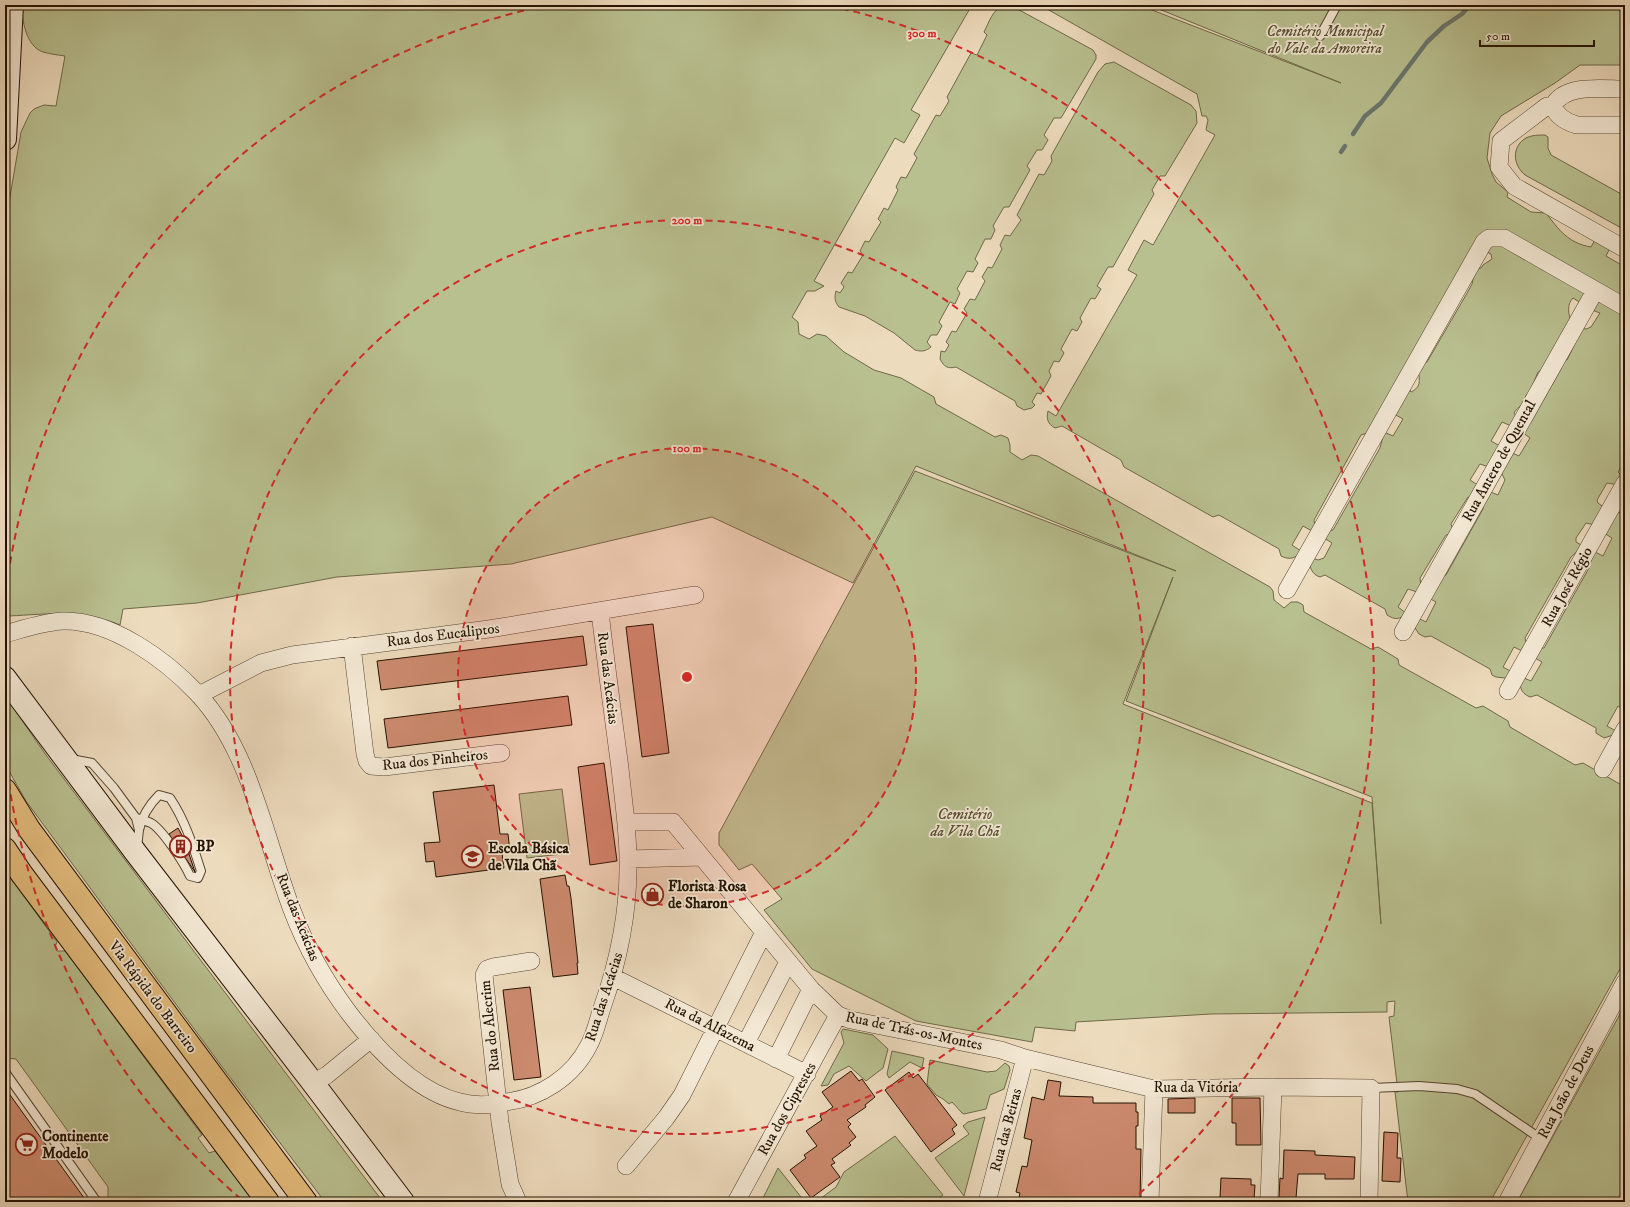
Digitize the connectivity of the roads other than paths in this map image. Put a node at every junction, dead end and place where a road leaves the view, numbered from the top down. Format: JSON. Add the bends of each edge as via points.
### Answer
{"nodes":[{"id":1,"x":12,"y":5,"type":"edge"},
{"id":2,"x":1338,"y":5,"type":"edge"},
{"id":3,"x":1320,"y":36,"type":"dead end"},
{"id":4,"x":6,"y":76,"type":"edge"},
{"id":5,"x":1625,"y":89,"type":"edge"},
{"id":6,"x":1553,"y":106,"type":"junction"},
{"id":7,"x":1625,"y":125,"type":"edge"},
{"id":8,"x":5,"y":139,"type":"edge"},
{"id":9,"x":1625,"y":249,"type":"edge"},
{"id":10,"x":1595,"y":291,"type":"junction"},
{"id":11,"x":1625,"y":307,"type":"edge"},
{"id":12,"x":1625,"y":483,"type":"edge"},
{"id":13,"x":1287,"y":590,"type":"dead end"},
{"id":14,"x":694,"y":596,"type":"dead end"},
{"id":15,"x":600,"y":612,"type":"junction"},
{"id":16,"x":1403,"y":632,"type":"dead end"},
{"id":17,"x":5,"y":634,"type":"edge"},
{"id":18,"x":352,"y":646,"type":"junction"},
{"id":19,"x":5,"y":678,"type":"edge"},
{"id":20,"x":1508,"y":691,"type":"dead end"},
{"id":21,"x":199,"y":695,"type":"junction"},
{"id":22,"x":1625,"y":729,"type":"edge"},
{"id":23,"x":501,"y":753,"type":"dead end"},
{"id":24,"x":67,"y":758,"type":"junction"},
{"id":25,"x":1603,"y":769,"type":"dead end"},
{"id":26,"x":5,"y":790,"type":"edge"},
{"id":27,"x":139,"y":818,"type":"junction"},
{"id":28,"x":626,"y":822,"type":"junction"},
{"id":29,"x":5,"y":849,"type":"edge"},
{"id":30,"x":136,"y":853,"type":"junction"},
{"id":31,"x":702,"y":857,"type":"junction"},
{"id":32,"x":628,"y":859,"type":"junction"},
{"id":33,"x":764,"y":932,"type":"junction"},
{"id":34,"x":531,"y":961,"type":"dead end"},
{"id":35,"x":788,"y":962,"type":"junction"},
{"id":36,"x":613,"y":977,"type":"junction"},
{"id":37,"x":1625,"y":982,"type":"edge"},
{"id":38,"x":811,"y":989,"type":"junction"},
{"id":39,"x":838,"y":1015,"type":"junction"},
{"id":40,"x":716,"y":1027,"type":"junction"},
{"id":41,"x":371,"y":1039,"type":"junction"},
{"id":42,"x":746,"y":1043,"type":"junction"},
{"id":43,"x":1025,"y":1058,"type":"junction"},
{"id":44,"x":776,"y":1059,"type":"junction"},
{"id":45,"x":5,"y":1072,"type":"edge"},
{"id":46,"x":807,"y":1074,"type":"junction"},
{"id":47,"x":313,"y":1083,"type":"junction"},
{"id":48,"x":1273,"y":1086,"type":"junction"},
{"id":49,"x":1371,"y":1088,"type":"junction"},
{"id":50,"x":1154,"y":1089,"type":"junction"},
{"id":51,"x":498,"y":1104,"type":"junction"},
{"id":52,"x":1541,"y":1139,"type":"junction"},
{"id":53,"x":626,"y":1166,"type":"dead end"},
{"id":54,"x":97,"y":1202,"type":"edge"},
{"id":55,"x":268,"y":1202,"type":"edge"},
{"id":56,"x":306,"y":1202,"type":"edge"},
{"id":57,"x":403,"y":1202,"type":"edge"},
{"id":58,"x":518,"y":1202,"type":"edge"},
{"id":59,"x":736,"y":1202,"type":"edge"},
{"id":60,"x":987,"y":1202,"type":"edge"},
{"id":61,"x":1150,"y":1202,"type":"edge"},
{"id":62,"x":1269,"y":1202,"type":"edge"},
{"id":63,"x":1369,"y":1202,"type":"edge"},
{"id":64,"x":1507,"y":1202,"type":"edge"}],
"edges":[{"from":1,"to":4,"type":"main road"},
{"from":2,"to":3,"type":"lane"},
{"from":4,"to":8,"type":"main road"},
{"from":5,"to":6,"type":"street","via":[[1577,89],[1562,95]]},
{"from":6,"to":7,"type":"street","via":[[1556,114],[1577,125]]},
{"from":6,"to":9,"type":"street","via":[[1547,106],[1501,141],[1499,167],[1514,186]]},
{"from":10,"to":11,"type":"street"},
{"from":10,"to":13,"type":"street","via":[[1504,238],[1490,238],[1484,242]]},
{"from":10,"to":16,"type":"street","name":"Rua Antero de Quental"},
{"from":12,"to":20,"type":"street","name":"Rua José Régio"},
{"from":14,"to":15,"type":"street","name":"Rua dos Eucaliptos"},
{"from":15,"to":18,"type":"street","name":"Rua dos Eucaliptos","via":[[489,630]]},
{"from":15,"to":28,"type":"street","name":"Rua das Acácias"},
{"from":17,"to":21,"type":"street","name":"Rua das Acácias","via":[[63,621],[99,627],[145,649],[173,670]]},
{"from":18,"to":21,"type":"street","name":"Rua dos Eucaliptos","via":[[292,655],[261,663]]},
{"from":18,"to":23,"type":"street","name":"Rua dos Pinheiros","via":[[365,754],[371,766],[384,767]]},
{"from":19,"to":24,"type":"main road"},
{"from":21,"to":41,"type":"street","name":"Rua das Acácias","via":[[218,719],[236,750],[303,938],[332,989]]},
{"from":22,"to":25,"type":"street"},
{"from":24,"to":27,"type":"lane","via":[[92,763]]},
{"from":24,"to":30,"type":"main road"},
{"from":26,"to":56,"type":"highway","name":"Via Rápida do Barreiro","via":[[29,830]]},
{"from":27,"to":27,"type":"lane","via":[[159,795],[170,798],[179,811],[194,849],[201,871],[198,878],[190,876],[184,864],[152,824]]},
{"from":27,"to":30,"type":"lane"},
{"from":28,"to":31,"type":"street","name":"Rua de Trás-os-Montes","via":[[673,822]]},
{"from":28,"to":32,"type":"street","name":"Rua das Acácias"},
{"from":29,"to":55,"type":"highway","name":"Via Rápida do Barreiro"},
{"from":30,"to":47,"type":"main road"},
{"from":31,"to":32,"type":"street"},
{"from":31,"to":33,"type":"street","name":"Rua de Trás-os-Montes"},
{"from":32,"to":36,"type":"street","name":"Rua das Acácias","via":[[628,885],[621,942]]},
{"from":33,"to":35,"type":"street","name":"Rua de Trás-os-Montes"},
{"from":33,"to":40,"type":"street"},
{"from":34,"to":51,"type":"street","name":"Rua do Alecrim","via":[[493,967],[487,969],[484,975]]},
{"from":35,"to":38,"type":"street","name":"Rua de Trás-os-Montes"},
{"from":35,"to":42,"type":"street"},
{"from":36,"to":40,"type":"street","name":"Rua da Alfazema"},
{"from":36,"to":51,"type":"street","name":"Rua das Acácias","via":[[589,1046],[574,1066],[556,1083],[537,1094],[518,1101]]},
{"from":37,"to":52,"type":"street","name":"Rua João de Deus"},
{"from":38,"to":39,"type":"street","name":"Rua de Trás-os-Montes"},
{"from":38,"to":44,"type":"street"},
{"from":39,"to":43,"type":"street","name":"Rua de Trás-os-Montes","via":[[851,1020],[1001,1050]]},
{"from":39,"to":46,"type":"street","name":"Rua dos Ciprestes"},
{"from":40,"to":42,"type":"street","name":"Rua da Alfazema"},
{"from":40,"to":53,"type":"street","via":[[682,1095]]},
{"from":41,"to":47,"type":"street"},
{"from":41,"to":51,"type":"street","name":"Rua das Acácias","via":[[412,1077],[441,1096],[462,1103]]},
{"from":42,"to":44,"type":"street","name":"Rua da Alfazema"},
{"from":43,"to":50,"type":"street","name":"Rua da Vitória"},
{"from":43,"to":60,"type":"street","name":"Rua das Beiras"},
{"from":44,"to":46,"type":"street","name":"Rua da Alfazema"},
{"from":45,"to":54,"type":"lane"},
{"from":46,"to":59,"type":"street","name":"Rua dos Ciprestes"},
{"from":47,"to":57,"type":"main road"},
{"from":48,"to":49,"type":"street","name":"Rua da Vitória"},
{"from":48,"to":50,"type":"street","name":"Rua da Vitória"},
{"from":48,"to":62,"type":"street"},
{"from":49,"to":52,"type":"lane","via":[[1419,1086],[1457,1089],[1475,1094]]},
{"from":49,"to":63,"type":"street"},
{"from":50,"to":61,"type":"street"},
{"from":51,"to":58,"type":"street","via":[[510,1184]]},
{"from":52,"to":64,"type":"street","name":"Rua João de Deus"}]}
